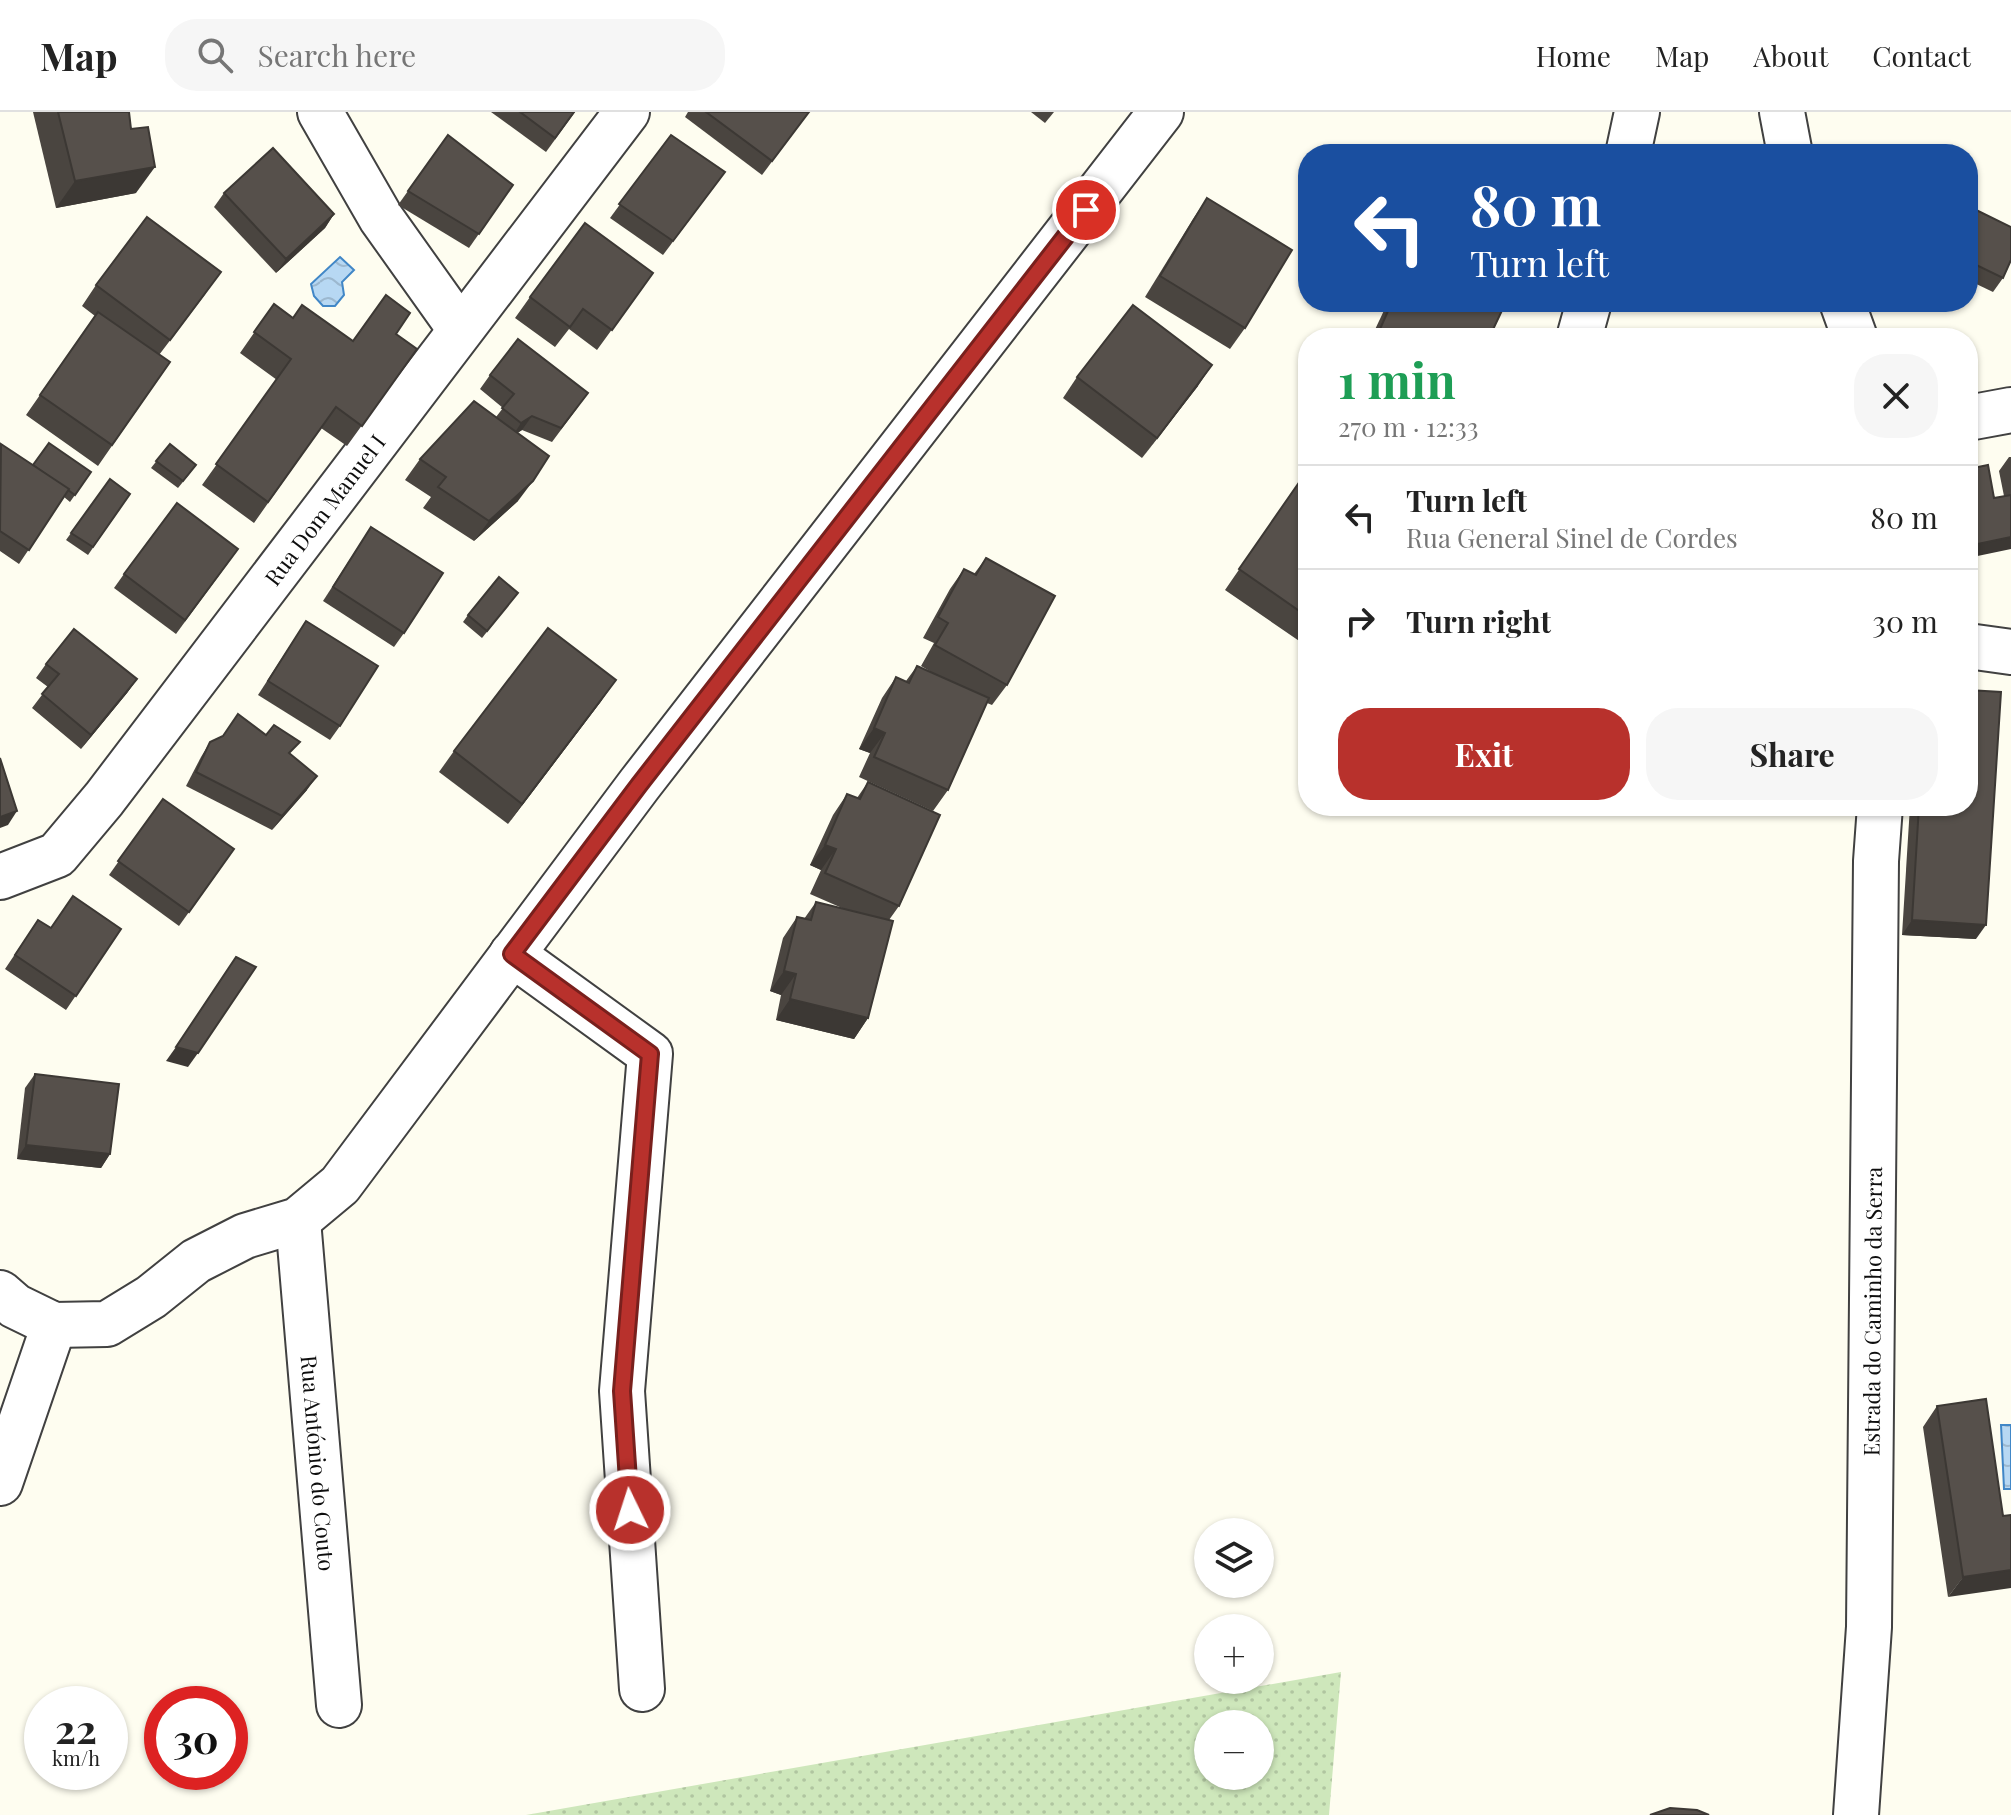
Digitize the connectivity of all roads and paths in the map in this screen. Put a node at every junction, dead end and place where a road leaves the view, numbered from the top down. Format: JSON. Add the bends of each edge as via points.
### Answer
{"nodes":[{"id":1,"x":320,"y":112,"type":"edge"},
{"id":2,"x":627,"y":112,"type":"edge"},
{"id":3,"x":1161,"y":112,"type":"edge"},
{"id":4,"x":1637,"y":112,"type":"edge"},
{"id":5,"x":1782,"y":112,"type":"edge"},
{"id":6,"x":1630,"y":144,"type":"edge"},
{"id":7,"x":1788,"y":144,"type":"edge"},
{"id":8,"x":460,"y":329,"type":"junction"},
{"id":9,"x":2011,"y":410,"type":"edge"},
{"id":10,"x":1978,"y":416,"type":"edge"},
{"id":11,"x":1978,"y":647,"type":"edge"},
{"id":12,"x":2011,"y":652,"type":"edge"},
{"id":13,"x":1879,"y":816,"type":"edge"},
{"id":14,"x":0,"y":877,"type":"edge"},
{"id":15,"x":512,"y":954,"type":"junction"},
{"id":16,"x":298,"y":1220,"type":"junction"},
{"id":17,"x":0,"y":1293,"type":"edge"},
{"id":18,"x":54,"y":1325,"type":"junction"},
{"id":19,"x":0,"y":1483,"type":"edge"},
{"id":20,"x":642,"y":1689,"type":"dead end"},
{"id":21,"x":339,"y":1705,"type":"dead end"},
{"id":22,"x":1856,"y":1815,"type":"edge"}],
"edges":[{"from":1,"to":8,"type":"street","via":[[381,218]]},
{"from":2,"to":8,"type":"street","name":"Rua Dom Manuel I"},
{"from":3,"to":15,"type":"street"},
{"from":4,"to":6,"type":"street"},
{"from":5,"to":7,"type":"street"},
{"from":8,"to":14,"type":"street","name":"Rua Dom Manuel I","via":[[57,855]]},
{"from":9,"to":10,"type":"street"},
{"from":11,"to":12,"type":"street"},
{"from":13,"to":22,"type":"street","name":"Estrada do Caminho da Serra","via":[[1869,1627]]},
{"from":15,"to":16,"type":"street","via":[[340,1185]]},
{"from":15,"to":20,"type":"street","via":[[650,1054],[622,1391]]},
{"from":16,"to":18,"type":"street","via":[[245,1236],[196,1261],[107,1324]]},
{"from":16,"to":21,"type":"street","name":"Rua António do Couto"},
{"from":17,"to":18,"type":"street"},
{"from":18,"to":19,"type":"street"}]}
